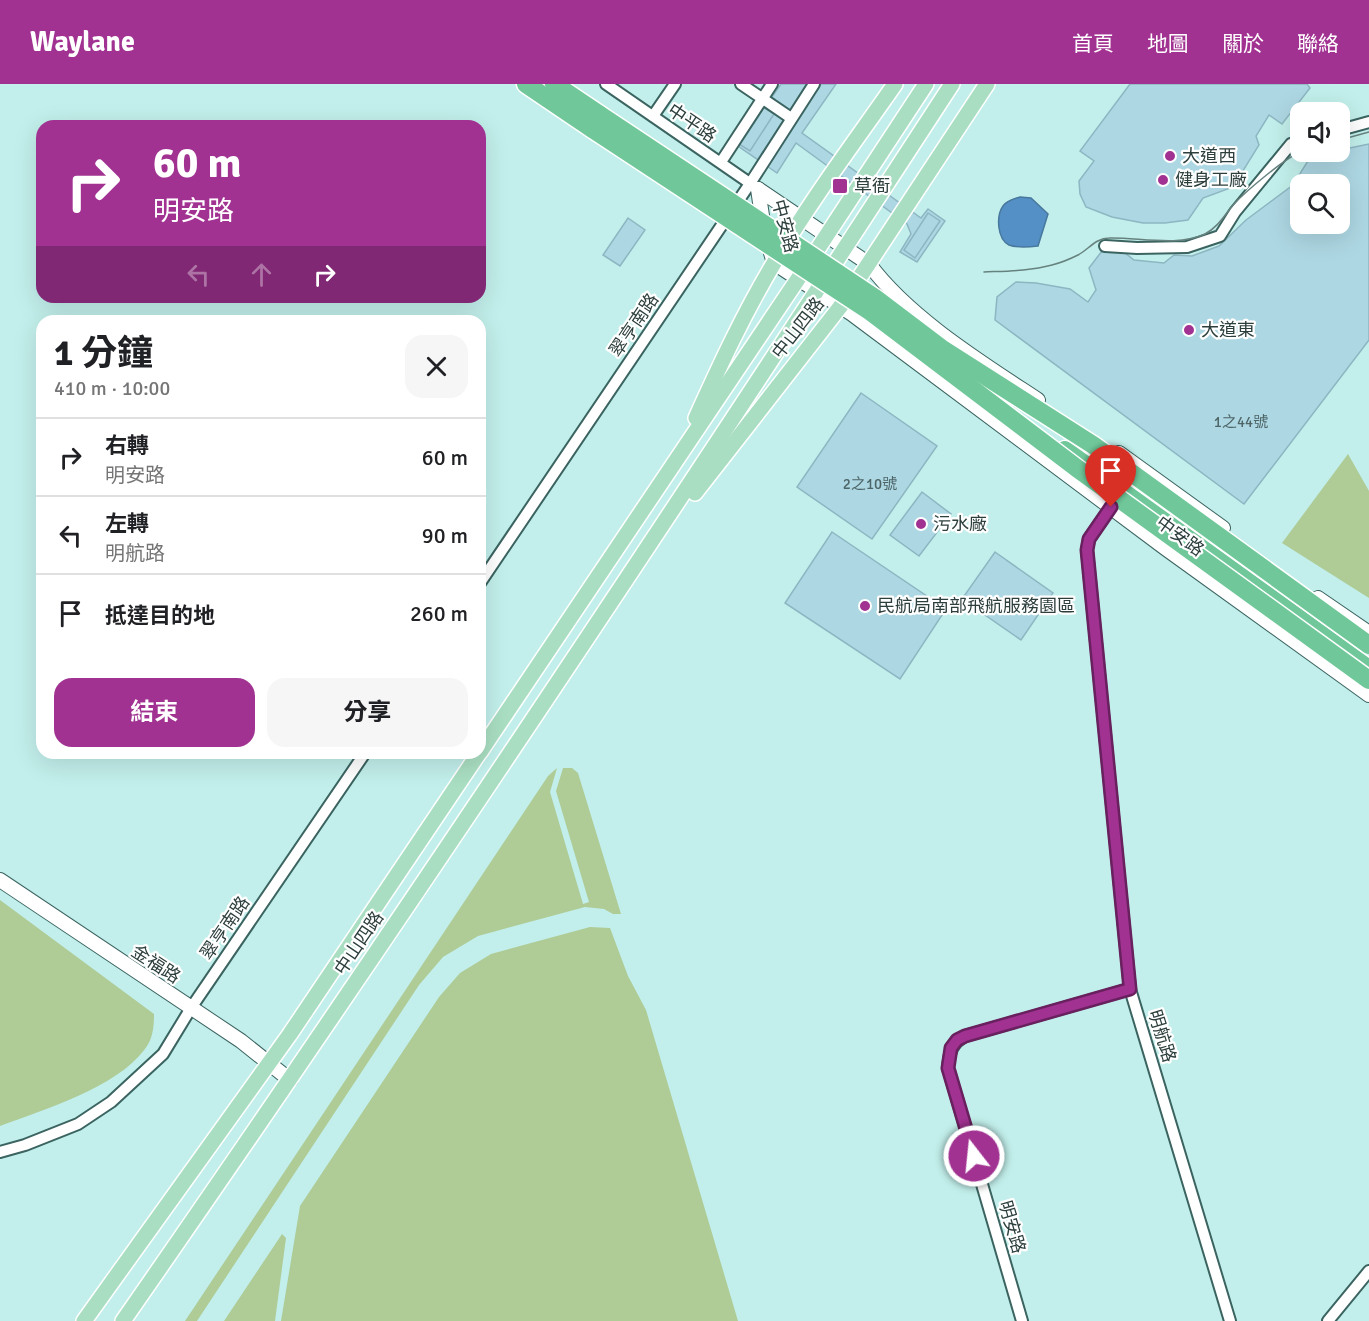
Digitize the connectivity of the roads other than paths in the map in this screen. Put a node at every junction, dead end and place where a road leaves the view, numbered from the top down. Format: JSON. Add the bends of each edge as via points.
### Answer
{"nodes":[{"id":1,"x":526,"y":84,"type":"edge"},
{"id":2,"x":554,"y":84,"type":"edge"},
{"id":3,"x":606,"y":84,"type":"edge"},
{"id":4,"x":675,"y":84,"type":"edge"},
{"id":5,"x":741,"y":84,"type":"edge"},
{"id":6,"x":772,"y":84,"type":"edge"},
{"id":7,"x":814,"y":84,"type":"edge"},
{"id":8,"x":895,"y":84,"type":"edge"},
{"id":9,"x":926,"y":84,"type":"edge"},
{"id":10,"x":952,"y":84,"type":"edge"},
{"id":11,"x":987,"y":84,"type":"edge"},
{"id":12,"x":763,"y":98,"type":"junction"},
{"id":13,"x":653,"y":116,"type":"junction"},
{"id":14,"x":791,"y":118,"type":"junction"},
{"id":15,"x":597,"y":122,"type":"junction"},
{"id":16,"x":1369,"y":122,"type":"edge"},
{"id":17,"x":1350,"y":127,"type":"edge"},
{"id":18,"x":1290,"y":145,"type":"edge"},
{"id":19,"x":721,"y":162,"type":"junction"},
{"id":20,"x":754,"y":186,"type":"junction"},
{"id":21,"x":802,"y":219,"type":"junction"},
{"id":22,"x":825,"y":235,"type":"junction"},
{"id":23,"x":1105,"y":246,"type":"dead end"},
{"id":24,"x":845,"y":248,"type":"junction"},
{"id":25,"x":774,"y":263,"type":"junction"},
{"id":26,"x":868,"y":264,"type":"junction"},
{"id":27,"x":798,"y":279,"type":"junction"},
{"id":28,"x":817,"y":292,"type":"junction"},
{"id":29,"x":840,"y":307,"type":"junction"},
{"id":30,"x":937,"y":353,"type":"junction"},
{"id":31,"x":999,"y":374,"type":"junction"},
{"id":32,"x":972,"y":404,"type":"junction"},
{"id":33,"x":678,"y":459,"type":"junction"},
{"id":34,"x":1111,"y":507,"type":"junction"},
{"id":35,"x":486,"y":574,"type":"edge"},
{"id":36,"x":623,"y":585,"type":"junction"},
{"id":37,"x":1369,"y":633,"type":"edge"},
{"id":38,"x":1369,"y":645,"type":"edge"},
{"id":39,"x":1369,"y":651,"type":"edge"},
{"id":40,"x":1369,"y":658,"type":"edge"},
{"id":41,"x":1369,"y":669,"type":"edge"},
{"id":42,"x":1369,"y":674,"type":"edge"},
{"id":43,"x":1369,"y":680,"type":"edge"},
{"id":44,"x":1369,"y":695,"type":"edge"},
{"id":45,"x":486,"y":744,"type":"edge"},
{"id":46,"x":361,"y":759,"type":"edge"},
{"id":47,"x":476,"y":759,"type":"edge"},
{"id":48,"x":0,"y":880,"type":"edge"},
{"id":49,"x":1130,"y":989,"type":"junction"},
{"id":50,"x":191,"y":1008,"type":"junction"},
{"id":51,"x":268,"y":1064,"type":"junction"},
{"id":52,"x":290,"y":1080,"type":"junction"},
{"id":53,"x":0,"y":1152,"type":"edge"},
{"id":54,"x":1369,"y":1271,"type":"edge"},
{"id":55,"x":84,"y":1321,"type":"edge"},
{"id":56,"x":123,"y":1321,"type":"edge"},
{"id":57,"x":1022,"y":1321,"type":"edge"},
{"id":58,"x":1230,"y":1321,"type":"edge"},
{"id":59,"x":1328,"y":1321,"type":"edge"}],
"edges":[{"from":1,"to":15,"type":"highway"},
{"from":2,"to":15,"type":"highway"},
{"from":3,"to":13,"type":"street","name":"中平路"},
{"from":4,"to":13,"type":"street"},
{"from":5,"to":12,"type":"street"},
{"from":6,"to":12,"type":"street"},
{"from":7,"to":14,"type":"street","name":"翠亨南路"},
{"from":8,"to":21,"type":"main road","name":"中山四路"},
{"from":9,"to":22,"type":"main road","name":"中山四路"},
{"from":10,"to":24,"type":"main road","name":"中山四路"},
{"from":11,"to":26,"type":"main road","name":"中山四路"},
{"from":12,"to":14,"type":"street"},
{"from":12,"to":19,"type":"street"},
{"from":13,"to":19,"type":"street","name":"中平路"},
{"from":14,"to":20,"type":"street","name":"翠亨南路"},
{"from":15,"to":30,"type":"highway","bridge":true,"via":[[871,312]]},
{"from":16,"to":17,"type":"street"},
{"from":18,"to":23,"type":"street","via":[[1220,236],[1187,247]]},
{"from":19,"to":20,"type":"street","name":"中平路"},
{"from":20,"to":21,"type":"street","name":"中安路"},
{"from":20,"to":25,"type":"street","name":"中安路"},
{"from":20,"to":35,"type":"street","name":"翠亨南路"},
{"from":21,"to":22,"type":"street","name":"中安路"},
{"from":21,"to":25,"type":"main road","name":"中山四路"},
{"from":22,"to":24,"type":"street","name":"中安路"},
{"from":22,"to":27,"type":"main road","name":"中山四路"},
{"from":24,"to":26,"type":"street","name":"中安路"},
{"from":24,"to":28,"type":"main road","name":"中山四路"},
{"from":25,"to":27,"type":"street","name":"中安路"},
{"from":25,"to":33,"type":"main road","name":"中山四路","via":[[729,344]]},
{"from":26,"to":29,"type":"main road","name":"中山四路"},
{"from":26,"to":31,"type":"street","name":"中安路","via":[[900,298]]},
{"from":27,"to":28,"type":"street","name":"中安路"},
{"from":27,"to":33,"type":"main road","name":"中山四路"},
{"from":28,"to":29,"type":"street","name":"中安路"},
{"from":28,"to":36,"type":"main road","name":"中山四路"},
{"from":29,"to":32,"type":"street","name":"中安路"},
{"from":29,"to":36,"type":"main road","name":"中山四路"},
{"from":30,"to":38,"type":"highway","bridge":true,"via":[[1093,446]]},
{"from":30,"to":40,"type":"highway","bridge":true},
{"from":30,"to":41,"type":"highway","bridge":true},
{"from":30,"to":43,"type":"highway","bridge":true,"via":[[1078,469]]},
{"from":31,"to":37,"type":"street","name":"中安路","via":[[1162,483]]},
{"from":31,"to":39,"type":"street","name":"中安路","via":[[1160,501]]},
{"from":32,"to":34,"type":"street","name":"中安路"},
{"from":32,"to":42,"type":"street","name":"中安路","via":[[1034,431]]},
{"from":33,"to":45,"type":"main road","name":"中山四路"},
{"from":34,"to":44,"type":"street","name":"中安路"},
{"from":34,"to":49,"type":"street","name":"明航路","via":[[1089,539],[1087,550]]},
{"from":36,"to":52,"type":"main road","name":"中山四路"},
{"from":46,"to":50,"type":"street","name":"翠亨南路"},
{"from":47,"to":51,"type":"main road","name":"中山四路"},
{"from":48,"to":50,"type":"street","name":"金福路"},
{"from":49,"to":57,"type":"street","name":"明安路","via":[[965,1036],[951,1048],[948,1068]]},
{"from":49,"to":58,"type":"street","name":"明航路"},
{"from":50,"to":51,"type":"street","name":"金福路"},
{"from":50,"to":53,"type":"street","name":"翠亨南路","via":[[163,1054],[111,1102],[78,1124]]},
{"from":51,"to":52,"type":"street","name":"金福路"},
{"from":51,"to":55,"type":"main road","name":"中山四路"},
{"from":52,"to":56,"type":"main road","name":"中山四路"},
{"from":54,"to":59,"type":"street"}]}
